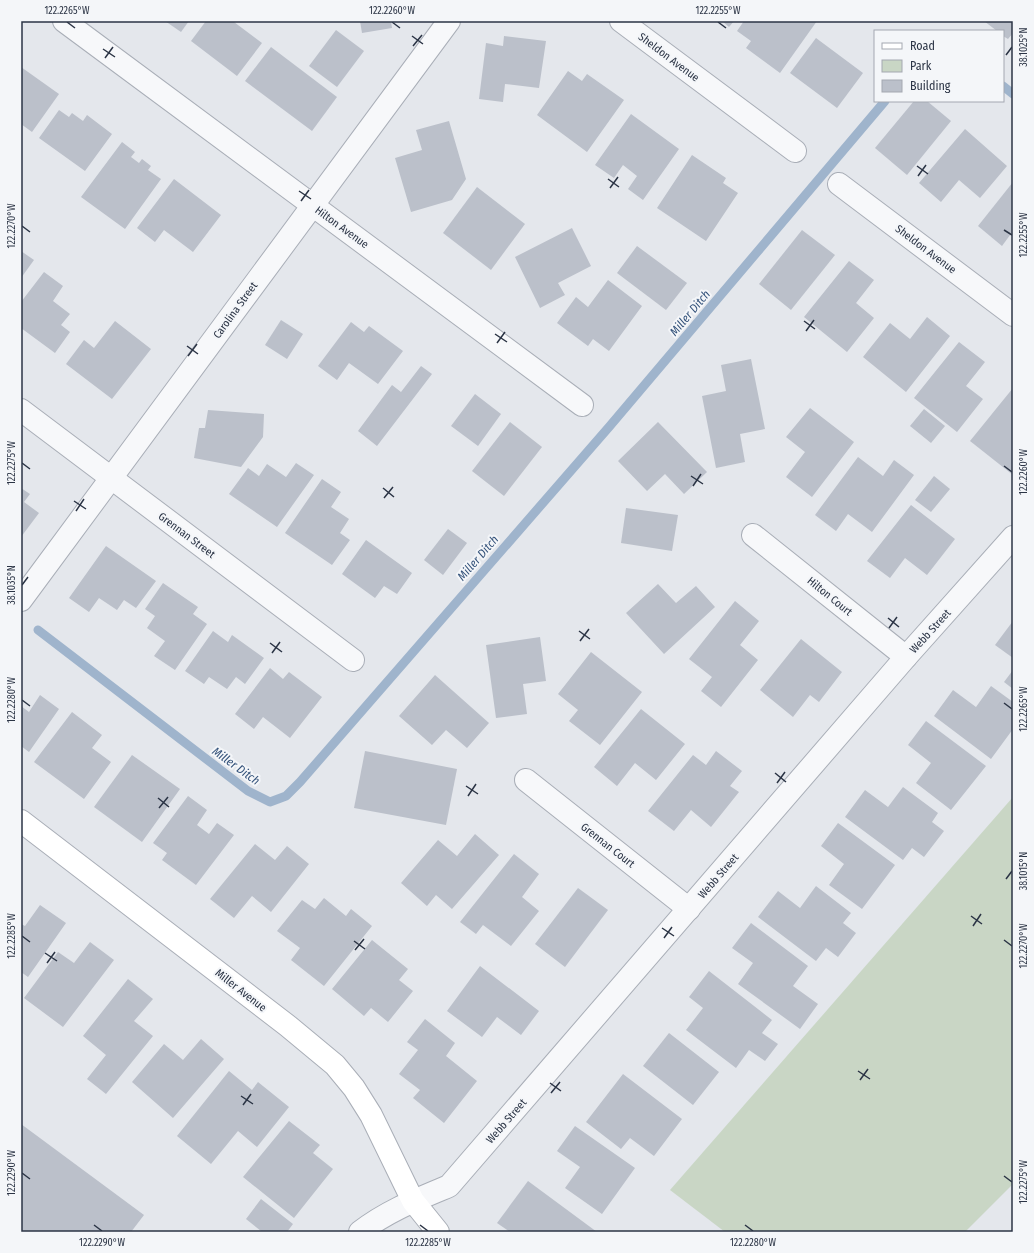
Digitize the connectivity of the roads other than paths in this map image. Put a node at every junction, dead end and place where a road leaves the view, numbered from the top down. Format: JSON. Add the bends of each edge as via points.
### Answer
{"nodes":[{"id":1,"x":64,"y":21,"type":"edge"},
{"id":2,"x":449,"y":21,"type":"edge"},
{"id":3,"x":621,"y":21,"type":"edge"},
{"id":4,"x":795,"y":151,"type":"dead end"},
{"id":5,"x":839,"y":184,"type":"dead end"},
{"id":6,"x":312,"y":206,"type":"junction"},
{"id":7,"x":1013,"y":315,"type":"edge"},
{"id":8,"x":582,"y":405,"type":"dead end"},
{"id":9,"x":21,"y":410,"type":"edge"},
{"id":10,"x":111,"y":478,"type":"junction"},
{"id":11,"x":753,"y":535,"type":"dead end"},
{"id":12,"x":1013,"y":537,"type":"edge"},
{"id":13,"x":21,"y":600,"type":"edge"},
{"id":14,"x":906,"y":657,"type":"junction"},
{"id":15,"x":353,"y":660,"type":"dead end"},
{"id":16,"x":526,"y":780,"type":"dead end"},
{"id":17,"x":21,"y":821,"type":"edge"},
{"id":18,"x":689,"y":909,"type":"junction"},
{"id":19,"x":413,"y":1201,"type":"junction"},
{"id":20,"x":360,"y":1232,"type":"edge"},
{"id":21,"x":438,"y":1232,"type":"edge"}],
"edges":[{"from":1,"to":6,"type":"street","name":"Hilton Avenue"},
{"from":2,"to":6,"type":"street","name":"Carolina Street"},
{"from":3,"to":4,"type":"street","name":"Sheldon Avenue"},
{"from":5,"to":7,"type":"street","name":"Sheldon Avenue"},
{"from":6,"to":8,"type":"street","name":"Hilton Avenue"},
{"from":6,"to":10,"type":"street","name":"Carolina Street"},
{"from":9,"to":10,"type":"street","name":"Grennan Street"},
{"from":10,"to":13,"type":"street","name":"Carolina Street"},
{"from":10,"to":15,"type":"street","name":"Grennan Street"},
{"from":11,"to":14,"type":"street","name":"Hilton Court"},
{"from":12,"to":14,"type":"street","name":"Webb Street"},
{"from":14,"to":18,"type":"street","name":"Webb Street"},
{"from":16,"to":18,"type":"street","name":"Grennan Court"},
{"from":17,"to":19,"type":"street","name":"Miller Avenue","via":[[288,1026],[335,1066],[354,1088],[371,1115]]},
{"from":18,"to":19,"type":"street","name":"Webb Street","via":[[449,1186]]},
{"from":19,"to":20,"type":"street","name":"Webb Street","via":[[380,1217]]},
{"from":19,"to":21,"type":"street","name":"Miller Avenue"}]}
